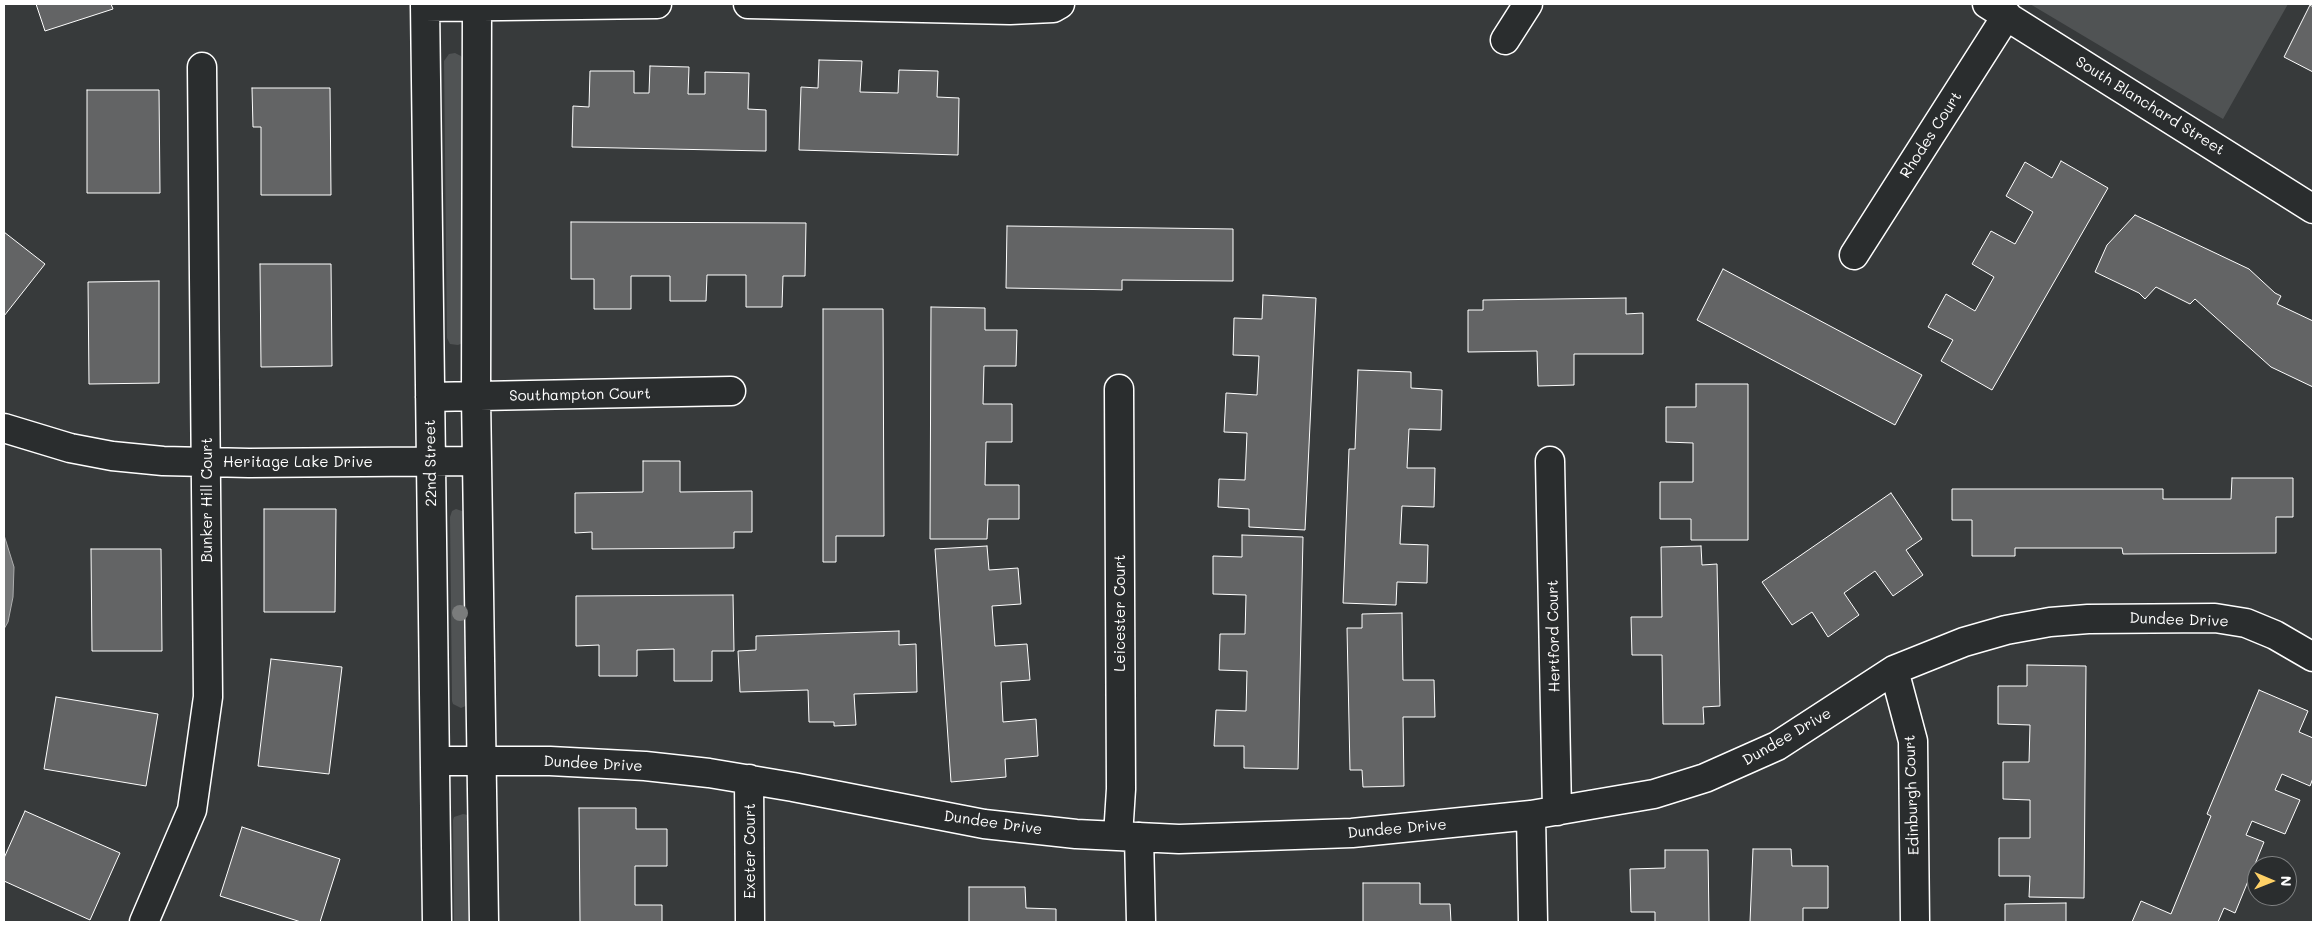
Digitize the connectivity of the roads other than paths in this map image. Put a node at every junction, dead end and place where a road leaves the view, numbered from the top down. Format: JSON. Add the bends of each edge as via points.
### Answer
{"nodes":[{"id":1,"x":657,"y":4,"type":"edge"},
{"id":2,"x":748,"y":4,"type":"edge"},
{"id":3,"x":1060,"y":4,"type":"edge"},
{"id":4,"x":1528,"y":4,"type":"edge"},
{"id":5,"x":425,"y":5,"type":"edge"},
{"id":6,"x":477,"y":5,"type":"edge"},
{"id":7,"x":1997,"y":10,"type":"edge"},
{"id":8,"x":1504,"y":40,"type":"dead end"},
{"id":9,"x":202,"y":67,"type":"dead end"},
{"id":10,"x":2313,"y":209,"type":"edge"},
{"id":11,"x":1854,"y":255,"type":"dead end"},
{"id":12,"x":1120,"y":389,"type":"dead end"},
{"id":13,"x":731,"y":391,"type":"dead end"},
{"id":14,"x":476,"y":396,"type":"junction"},
{"id":15,"x":430,"y":397,"type":"junction"},
{"id":16,"x":4,"y":428,"type":"edge"},
{"id":17,"x":430,"y":460,"type":"junction"},
{"id":18,"x":1550,"y":461,"type":"dead end"},
{"id":19,"x":207,"y":462,"type":"junction"},
{"id":20,"x":477,"y":462,"type":"junction"},
{"id":21,"x":2313,"y":657,"type":"edge"},
{"id":22,"x":1894,"y":670,"type":"junction"},
{"id":23,"x":435,"y":762,"type":"junction"},
{"id":24,"x":482,"y":762,"type":"junction"},
{"id":25,"x":750,"y":779,"type":"junction"},
{"id":26,"x":1544,"y":813,"type":"junction"},
{"id":27,"x":1129,"y":837,"type":"junction"},
{"id":28,"x":144,"y":922,"type":"edge"},
{"id":29,"x":438,"y":922,"type":"edge"},
{"id":30,"x":484,"y":922,"type":"edge"},
{"id":31,"x":750,"y":922,"type":"edge"},
{"id":32,"x":1141,"y":922,"type":"edge"},
{"id":33,"x":1533,"y":922,"type":"edge"},
{"id":34,"x":1915,"y":922,"type":"edge"}],
"edges":[{"from":1,"to":6,"type":"street"},
{"from":2,"to":3,"type":"street","via":[[1010,10],[1053,8]]},
{"from":4,"to":8,"type":"street"},
{"from":5,"to":6,"type":"street"},
{"from":5,"to":15,"type":"street","name":"22nd Street"},
{"from":6,"to":14,"type":"street"},
{"from":7,"to":10,"type":"street","name":"South Blanchard Street"},
{"from":7,"to":11,"type":"street","name":"Rhodes Court"},
{"from":9,"to":19,"type":"street","name":"Bunker Hill Court"},
{"from":12,"to":27,"type":"street","name":"Leicester Court","via":[[1121,789]]},
{"from":13,"to":14,"type":"street","name":"Southampton Court"},
{"from":14,"to":15,"type":"street","name":"Southampton Court"},
{"from":14,"to":20,"type":"street"},
{"from":15,"to":17,"type":"street","name":"22nd Street"},
{"from":16,"to":19,"type":"street","name":"Heritage Lake Drive","via":[[70,448],[112,456]]},
{"from":17,"to":19,"type":"street","name":"Heritage Lake Drive"},
{"from":17,"to":20,"type":"street","name":"Heritage Lake Drive"},
{"from":17,"to":23,"type":"street","name":"22nd Street"},
{"from":18,"to":26,"type":"street","name":"Hertford Court"},
{"from":19,"to":28,"type":"street","name":"Bunker Hill Court","via":[[208,697],[192,810]]},
{"from":20,"to":24,"type":"street"},
{"from":21,"to":22,"type":"street","name":"Dundee Drive","via":[[2275,635],[2246,624],[2215,618],[2088,619],[2006,630],[1964,642]]},
{"from":22,"to":26,"type":"street","name":"Dundee Drive","via":[[1812,725],[1740,764],[1654,794]]},
{"from":22,"to":34,"type":"street","name":"Edinburgh Court","via":[[1913,741]]},
{"from":23,"to":24,"type":"street","name":"Dundee Drive"},
{"from":23,"to":29,"type":"street","name":"22nd Street"},
{"from":24,"to":25,"type":"street","name":"Dundee Drive","via":[[550,761],[645,766]]},
{"from":24,"to":30,"type":"street"},
{"from":25,"to":27,"type":"street","name":"Dundee Drive","via":[[984,824]]},
{"from":25,"to":31,"type":"street","name":"Exeter Court"},
{"from":26,"to":27,"type":"street","name":"Dundee Drive","via":[[1352,833],[1258,838]]},
{"from":26,"to":33,"type":"street","name":"Hertford Court"},
{"from":27,"to":32,"type":"street","name":"Leicester Court"}]}
